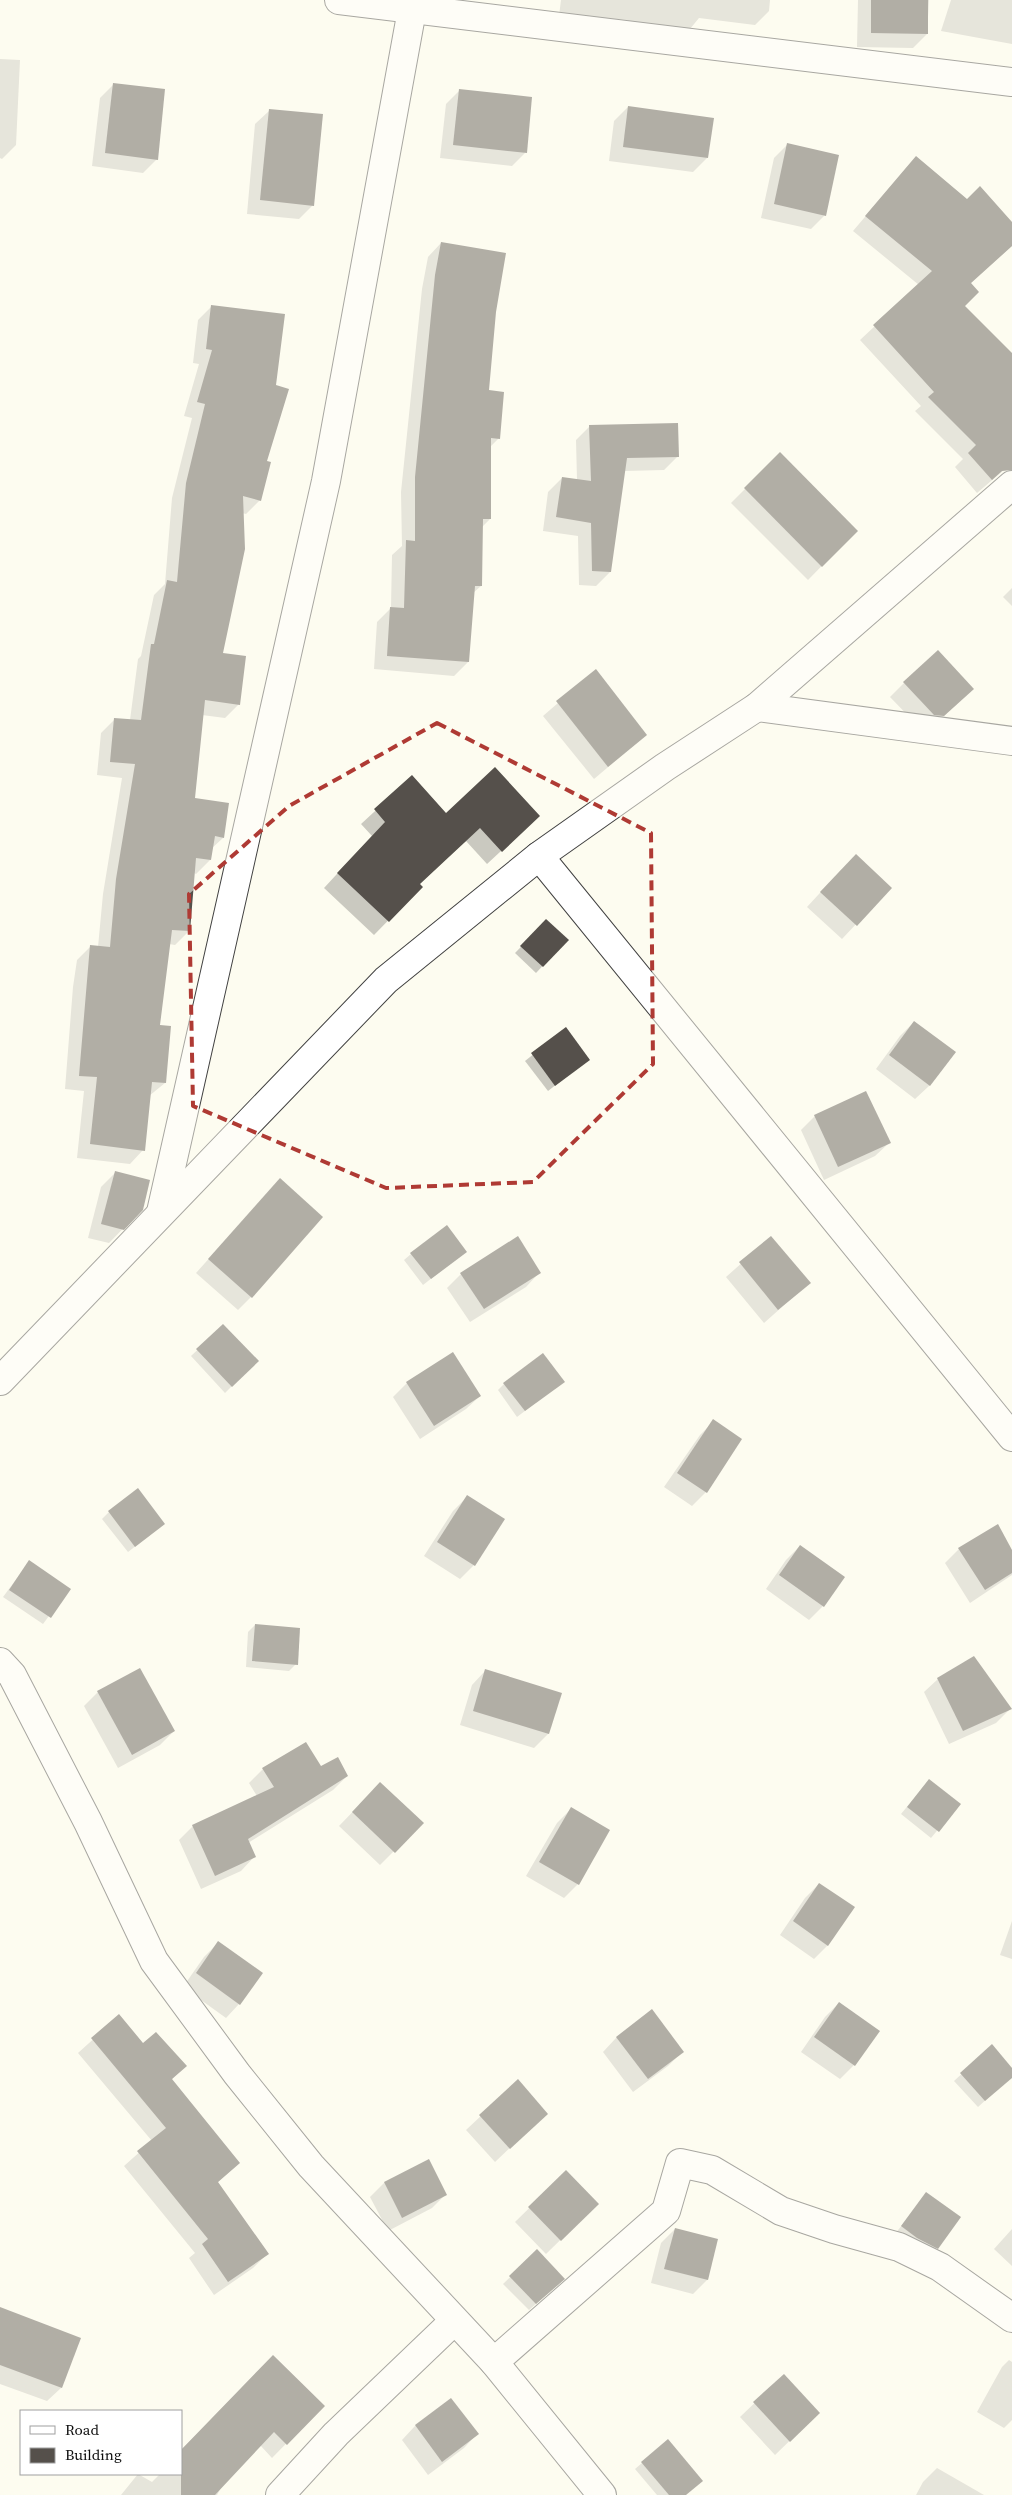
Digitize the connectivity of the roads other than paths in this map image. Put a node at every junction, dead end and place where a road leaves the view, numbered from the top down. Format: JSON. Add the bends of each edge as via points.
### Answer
{"nodes":[{"id":1,"x":339,"y":0,"type":"edge"},
{"id":2,"x":412,"y":10,"type":"junction"},
{"id":3,"x":1012,"y":82,"type":"edge"},
{"id":4,"x":1012,"y":485,"type":"edge"},
{"id":5,"x":757,"y":707,"type":"junction"},
{"id":6,"x":1012,"y":741,"type":"edge"},
{"id":7,"x":539,"y":856,"type":"junction"},
{"id":8,"x":161,"y":1212,"type":"junction"},
{"id":9,"x":0,"y":1381,"type":"edge"},
{"id":10,"x":1012,"y":1437,"type":"edge"},
{"id":11,"x":0,"y":1662,"type":"edge"},
{"id":12,"x":1012,"y":2318,"type":"edge"},
{"id":13,"x":454,"y":2321,"type":"junction"},
{"id":14,"x":494,"y":2362,"type":"junction"},
{"id":15,"x":280,"y":2495,"type":"edge"},
{"id":16,"x":602,"y":2495,"type":"edge"}],
"edges":[{"from":1,"to":2,"type":"street"},
{"from":2,"to":3,"type":"street"},
{"from":2,"to":8,"type":"street","via":[[326,481]]},
{"from":4,"to":5,"type":"street"},
{"from":5,"to":6,"type":"street"},
{"from":5,"to":7,"type":"street"},
{"from":7,"to":8,"type":"street","via":[[386,980]]},
{"from":7,"to":10,"type":"street"},
{"from":8,"to":9,"type":"street"},
{"from":11,"to":13,"type":"street","via":[[12,1675],[84,1814],[154,1960],[237,2074],[312,2166]]},
{"from":12,"to":14,"type":"street","via":[[940,2267],[899,2247],[781,2211],[712,2170],[680,2163],[666,2211]]},
{"from":13,"to":14,"type":"street"},
{"from":13,"to":15,"type":"street","via":[[336,2434]]},
{"from":14,"to":16,"type":"street"}]}
